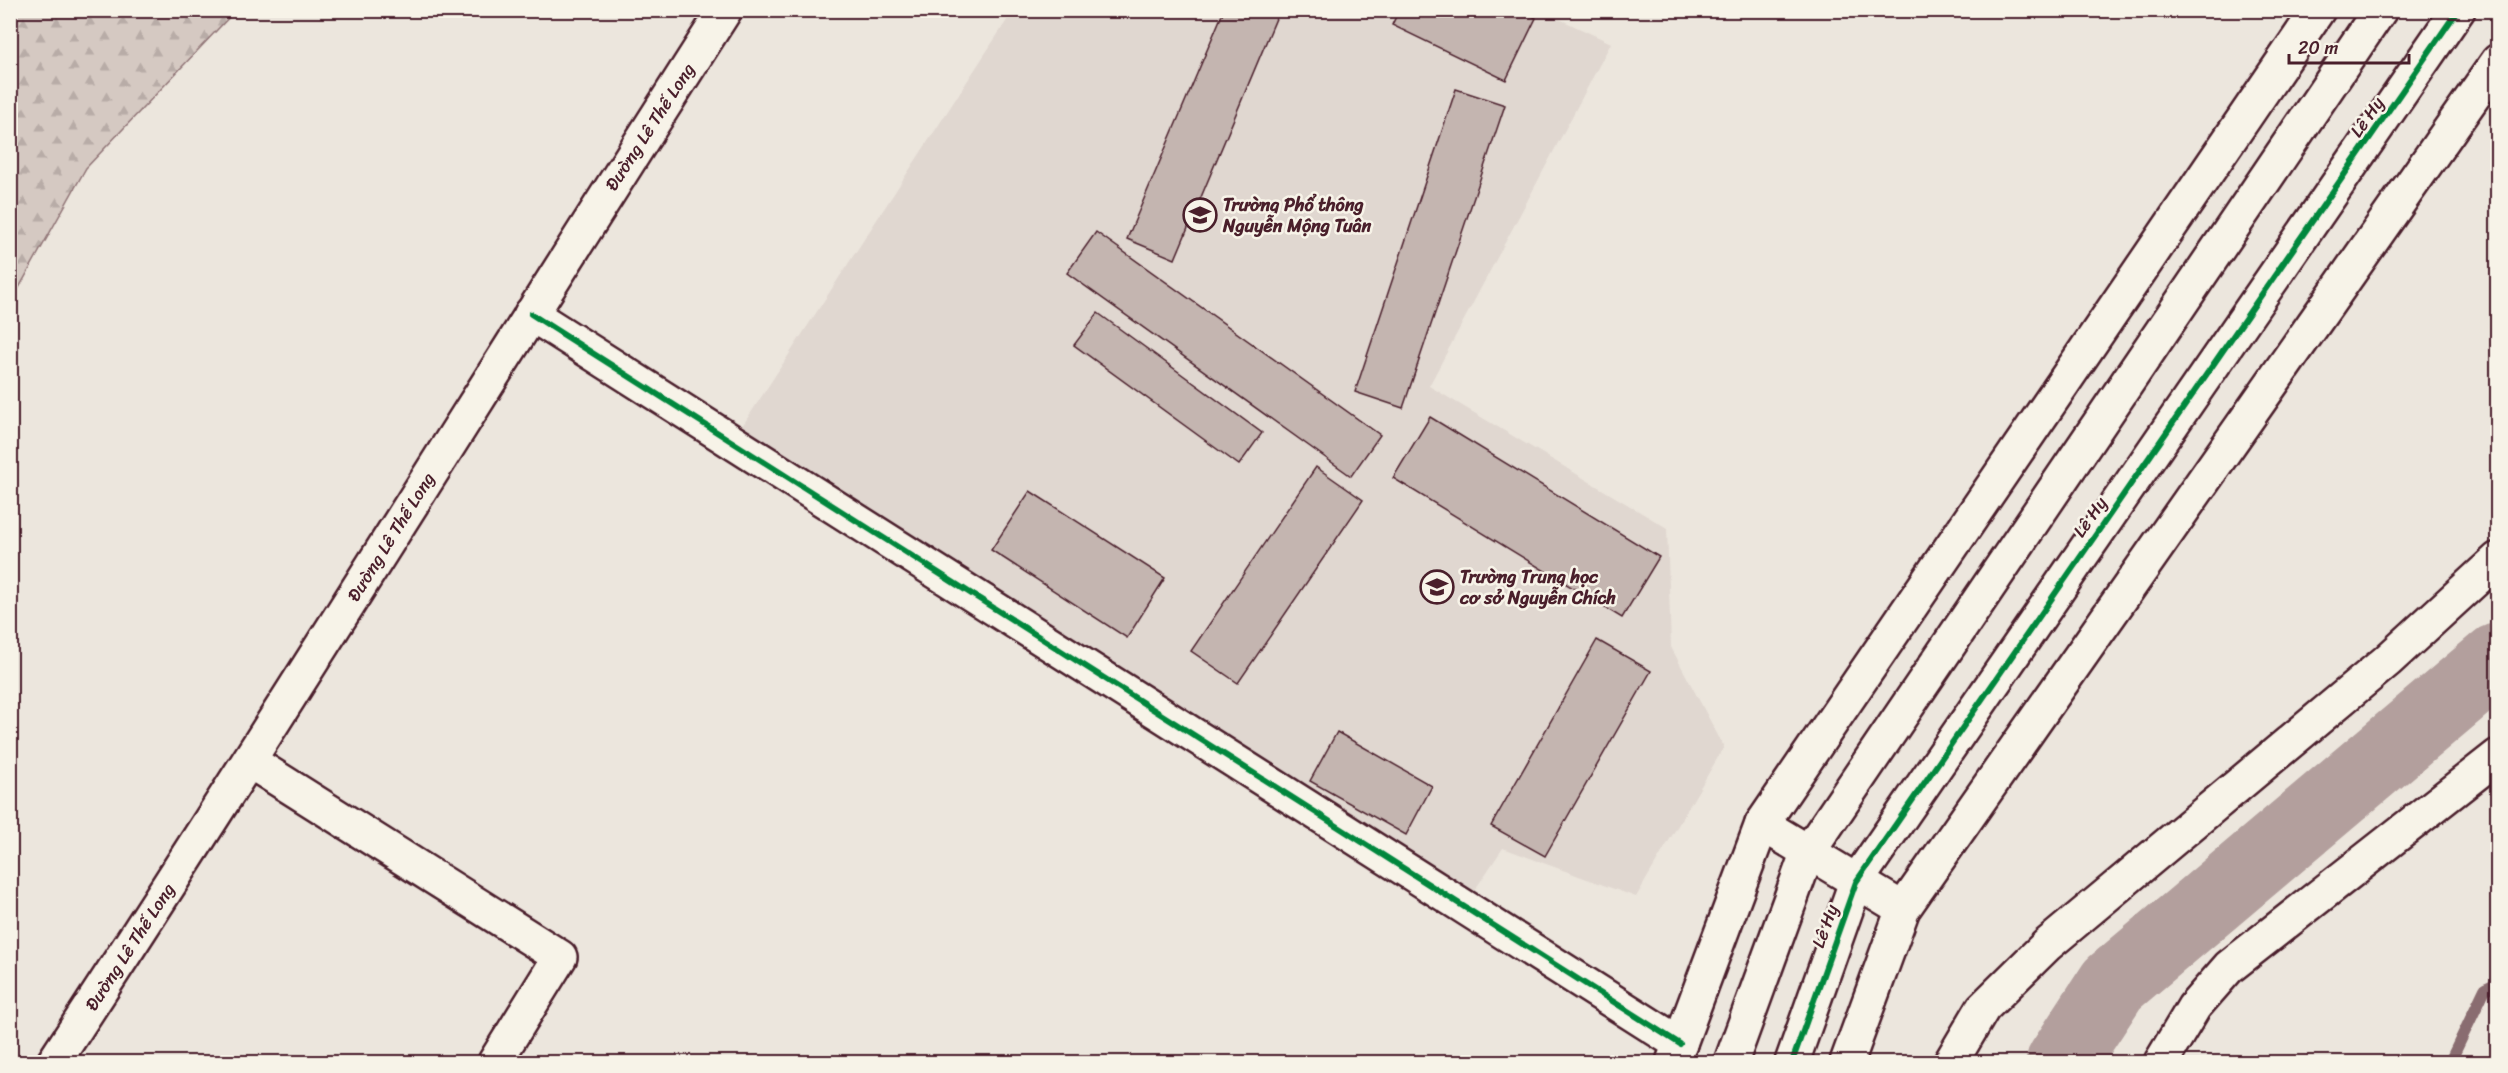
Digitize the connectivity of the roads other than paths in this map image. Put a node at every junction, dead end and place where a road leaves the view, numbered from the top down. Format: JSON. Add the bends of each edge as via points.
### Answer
{"nodes":[{"id":1,"x":724,"y":10,"type":"edge"},
{"id":2,"x":2318,"y":10,"type":"edge"},
{"id":3,"x":2380,"y":10,"type":"edge"},
{"id":4,"x":2458,"y":10,"type":"edge"},
{"id":5,"x":2498,"y":61,"type":"edge"},
{"id":6,"x":531,"y":314,"type":"junction"},
{"id":7,"x":2498,"y":559,"type":"edge"},
{"id":8,"x":2498,"y":756,"type":"edge"},
{"id":9,"x":251,"y":762,"type":"junction"},
{"id":10,"x":1762,"y":824,"type":"junction"},
{"id":11,"x":1807,"y":854,"type":"junction"},
{"id":12,"x":1856,"y":882,"type":"junction"},
{"id":13,"x":1903,"y":909,"type":"junction"},
{"id":14,"x":1676,"y":1053,"type":"edge"},
{"id":15,"x":54,"y":1062,"type":"edge"},
{"id":16,"x":495,"y":1062,"type":"edge"},
{"id":17,"x":1731,"y":1062,"type":"edge"},
{"id":18,"x":1792,"y":1062,"type":"edge"},
{"id":19,"x":1847,"y":1062,"type":"edge"},
{"id":20,"x":1951,"y":1062,"type":"edge"},
{"id":21,"x":2161,"y":1062,"type":"edge"}],
"edges":[{"from":1,"to":6,"type":"main road","name":"Đường Lê Thế Long"},
{"from":2,"to":10,"type":"main road"},
{"from":3,"to":11,"type":"main road"},
{"from":4,"to":12,"type":"main road","name":"Lê Hy"},
{"from":5,"to":13,"type":"main road"},
{"from":6,"to":9,"type":"main road","name":"Đường Lê Thế Long"},
{"from":6,"to":14,"type":"main road"},
{"from":7,"to":20,"type":"main road","via":[[2387,661],[2047,945],[1983,1008]]},
{"from":8,"to":21,"type":"main road","via":[[2229,967],[2194,1007]]},
{"from":9,"to":15,"type":"main road","name":"Đường Lê Thế Long"},
{"from":9,"to":16,"type":"main road","via":[[560,957]]},
{"from":10,"to":11,"type":"main road"},
{"from":10,"to":14,"type":"main road"},
{"from":11,"to":12,"type":"main road"},
{"from":11,"to":17,"type":"main road"},
{"from":12,"to":13,"type":"main road"},
{"from":12,"to":18,"type":"main road","name":"Lê Hy"},
{"from":13,"to":19,"type":"main road"}]}
